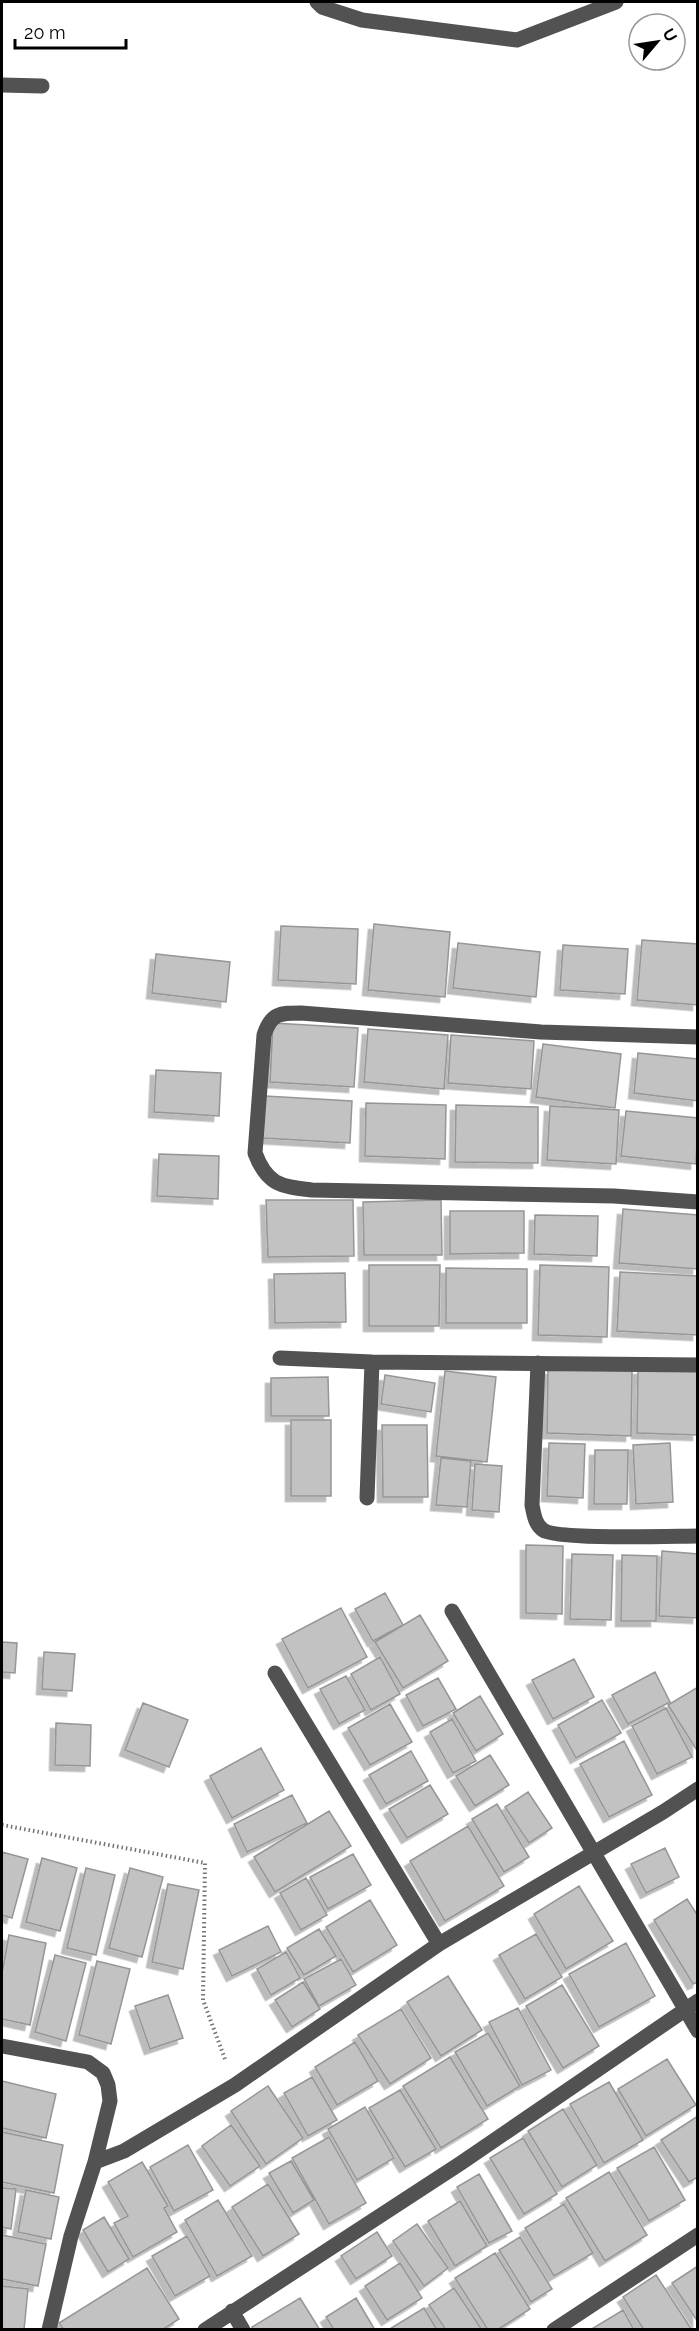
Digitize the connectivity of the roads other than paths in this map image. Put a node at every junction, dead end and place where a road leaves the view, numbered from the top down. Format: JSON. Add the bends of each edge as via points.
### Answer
{"nodes":[{"id":1,"x":317,"y":2,"type":"edge"},
{"id":2,"x":616,"y":2,"type":"edge"},
{"id":3,"x":2,"y":85,"type":"edge"},
{"id":4,"x":42,"y":86,"type":"dead end"},
{"id":5,"x":698,"y":1037,"type":"edge"},
{"id":6,"x":698,"y":1202,"type":"edge"},
{"id":7,"x":280,"y":1358,"type":"dead end"},
{"id":8,"x":372,"y":1362,"type":"junction"},
{"id":9,"x":538,"y":1363,"type":"junction"},
{"id":10,"x":698,"y":1365,"type":"edge"},
{"id":11,"x":367,"y":1498,"type":"dead end"},
{"id":12,"x":698,"y":1536,"type":"edge"},
{"id":13,"x":452,"y":1611,"type":"dead end"},
{"id":14,"x":275,"y":1673,"type":"dead end"},
{"id":15,"x":698,"y":1789,"type":"edge"},
{"id":16,"x":592,"y":1853,"type":"junction"},
{"id":17,"x":439,"y":1944,"type":"junction"},
{"id":18,"x":691,"y":2006,"type":"edge"},
{"id":19,"x":698,"y":2031,"type":"edge"},
{"id":20,"x":2,"y":2046,"type":"edge"},
{"id":21,"x":95,"y":2163,"type":"junction"},
{"id":22,"x":698,"y":2235,"type":"edge"},
{"id":23,"x":232,"y":2311,"type":"junction"},
{"id":24,"x":49,"y":2330,"type":"edge"},
{"id":25,"x":205,"y":2330,"type":"edge"},
{"id":26,"x":243,"y":2330,"type":"edge"},
{"id":27,"x":554,"y":2330,"type":"edge"}],
"edges":[{"from":1,"to":2,"type":"street","via":[[362,20],[517,40]]},
{"from":3,"to":4,"type":"street"},
{"from":5,"to":6,"type":"street","via":[[541,1032],[301,1013],[276,1016],[268,1022],[264,1035],[255,1153],[260,1167],[275,1183],[312,1190],[603,1196]]},
{"from":7,"to":8,"type":"street"},
{"from":8,"to":9,"type":"street"},
{"from":8,"to":11,"type":"street"},
{"from":9,"to":10,"type":"street"},
{"from":9,"to":12,"type":"street","via":[[532,1505],[537,1524],[545,1532],[571,1536]]},
{"from":13,"to":16,"type":"street"},
{"from":14,"to":17,"type":"street"},
{"from":15,"to":16,"type":"street"},
{"from":16,"to":17,"type":"street"},
{"from":16,"to":18,"type":"street"},
{"from":17,"to":21,"type":"street","via":[[235,2085],[124,2151]]},
{"from":18,"to":19,"type":"street"},
{"from":18,"to":23,"type":"street","via":[[461,2163]]},
{"from":20,"to":21,"type":"street","via":[[88,2062],[103,2073],[110,2101]]},
{"from":21,"to":24,"type":"street","via":[[71,2236]]},
{"from":22,"to":27,"type":"street"},
{"from":23,"to":25,"type":"street"},
{"from":23,"to":26,"type":"street"}]}
